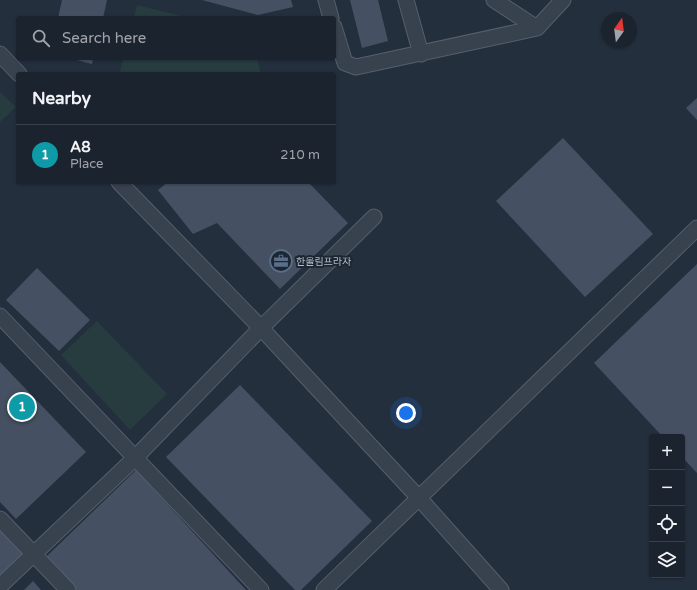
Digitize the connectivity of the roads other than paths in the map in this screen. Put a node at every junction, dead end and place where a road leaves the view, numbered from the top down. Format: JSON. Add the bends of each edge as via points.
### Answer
{"nodes":[{"id":1,"x":326,"y":0,"type":"edge"},
{"id":2,"x":406,"y":0,"type":"edge"},
{"id":3,"x":494,"y":0,"type":"edge"},
{"id":4,"x":563,"y":0,"type":"edge"},
{"id":5,"x":331,"y":16,"type":"edge"},
{"id":6,"x":537,"y":28,"type":"junction"},
{"id":7,"x":336,"y":34,"type":"edge"},
{"id":8,"x":0,"y":54,"type":"edge"},
{"id":9,"x":421,"y":54,"type":"junction"},
{"id":10,"x":16,"y":72,"type":"edge"},
{"id":11,"x":121,"y":184,"type":"edge"},
{"id":12,"x":374,"y":217,"type":"dead end"},
{"id":13,"x":697,"y":228,"type":"edge"},
{"id":14,"x":0,"y":316,"type":"edge"},
{"id":15,"x":261,"y":328,"type":"junction"},
{"id":16,"x":135,"y":458,"type":"junction"},
{"id":17,"x":420,"y":498,"type":"junction"},
{"id":18,"x":0,"y":518,"type":"edge"},
{"id":19,"x":34,"y":554,"type":"junction"},
{"id":20,"x":0,"y":586,"type":"edge"},
{"id":21,"x":68,"y":590,"type":"edge"},
{"id":22,"x":261,"y":590,"type":"edge"},
{"id":23,"x":324,"y":590,"type":"edge"},
{"id":24,"x":501,"y":590,"type":"edge"}],
"edges":[{"from":1,"to":5,"type":"street"},
{"from":2,"to":9,"type":"street"},
{"from":3,"to":6,"type":"street"},
{"from":4,"to":6,"type":"street"},
{"from":6,"to":9,"type":"street"},
{"from":7,"to":9,"type":"street","via":[[345,63],[356,68]]},
{"from":8,"to":10,"type":"street"},
{"from":11,"to":15,"type":"street"},
{"from":12,"to":15,"type":"street"},
{"from":13,"to":17,"type":"street"},
{"from":14,"to":16,"type":"street"},
{"from":15,"to":16,"type":"street"},
{"from":15,"to":17,"type":"street"},
{"from":16,"to":19,"type":"street"},
{"from":16,"to":22,"type":"street"},
{"from":17,"to":23,"type":"street"},
{"from":17,"to":24,"type":"street"},
{"from":18,"to":19,"type":"street"},
{"from":19,"to":20,"type":"street"},
{"from":19,"to":21,"type":"street"}]}
